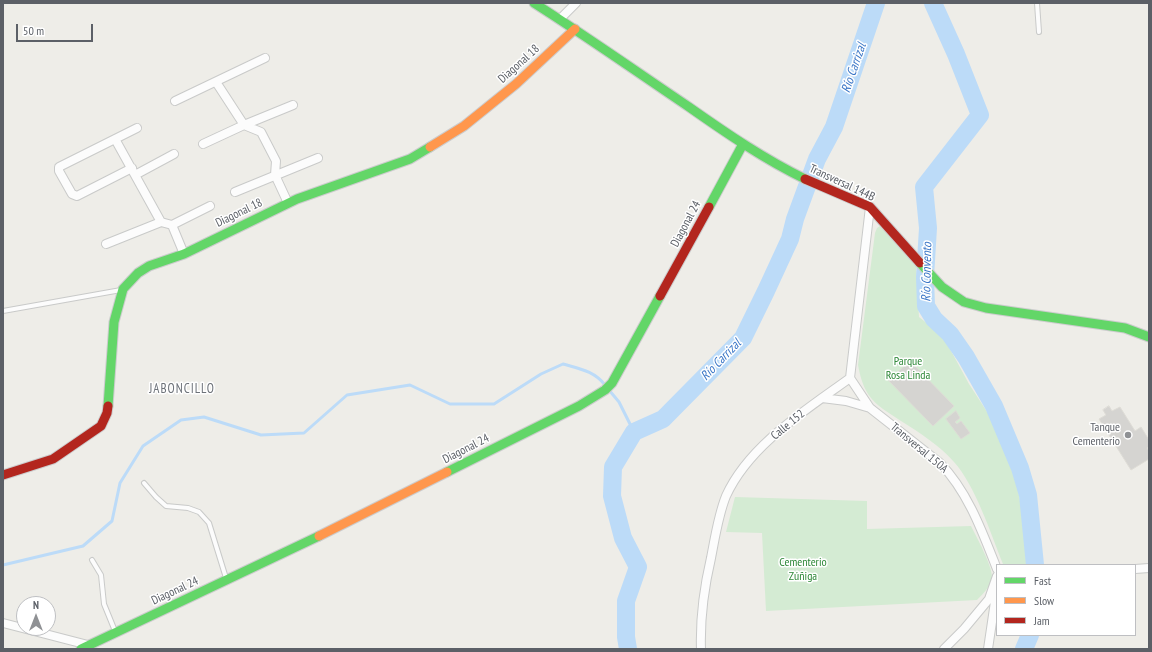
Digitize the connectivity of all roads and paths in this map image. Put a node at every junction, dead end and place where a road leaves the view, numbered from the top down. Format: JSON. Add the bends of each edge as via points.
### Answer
{"nodes":[{"id":1,"x":534,"y":3,"type":"edge"},
{"id":2,"x":576,"y":3,"type":"edge"},
{"id":3,"x":1037,"y":3,"type":"edge"},
{"id":4,"x":560,"y":19,"type":"junction"},
{"id":5,"x":575,"y":29,"type":"junction"},
{"id":6,"x":1039,"y":32,"type":"dead end"},
{"id":7,"x":265,"y":58,"type":"dead end"},
{"id":8,"x":216,"y":82,"type":"junction"},
{"id":9,"x":175,"y":101,"type":"dead end"},
{"id":10,"x":293,"y":105,"type":"dead end"},
{"id":11,"x":244,"y":124,"type":"junction"},
{"id":12,"x":137,"y":128,"type":"dead end"},
{"id":13,"x":115,"y":140,"type":"junction"},
{"id":14,"x":203,"y":144,"type":"dead end"},
{"id":15,"x":743,"y":144,"type":"junction"},
{"id":16,"x":174,"y":154,"type":"dead end"},
{"id":17,"x":318,"y":158,"type":"dead end"},
{"id":18,"x":133,"y":172,"type":"junction"},
{"id":19,"x":276,"y":175,"type":"junction"},
{"id":20,"x":235,"y":192,"type":"dead end"},
{"id":21,"x":288,"y":203,"type":"junction"},
{"id":22,"x":210,"y":206,"type":"dead end"},
{"id":23,"x":870,"y":207,"type":"junction"},
{"id":24,"x":162,"y":222,"type":"junction"},
{"id":25,"x":172,"y":225,"type":"junction"},
{"id":26,"x":106,"y":244,"type":"dead end"},
{"id":27,"x":184,"y":254,"type":"junction"},
{"id":28,"x":123,"y":289,"type":"junction"},
{"id":29,"x":3,"y":312,"type":"edge"},
{"id":30,"x":1149,"y":337,"type":"edge"},
{"id":31,"x":850,"y":378,"type":"junction"},
{"id":32,"x":822,"y":398,"type":"junction"},
{"id":33,"x":870,"y":408,"type":"junction"},
{"id":34,"x":3,"y":475,"type":"edge"},
{"id":35,"x":144,"y":483,"type":"dead end"},
{"id":36,"x":92,"y":560,"type":"dead end"},
{"id":37,"x":996,"y":567,"type":"edge"},
{"id":38,"x":1149,"y":568,"type":"edge"},
{"id":39,"x":1136,"y":569,"type":"edge"},
{"id":40,"x":996,"y":579,"type":"edge"},
{"id":41,"x":227,"y":580,"type":"junction"},
{"id":42,"x":996,"y":591,"type":"edge"},
{"id":43,"x":3,"y":623,"type":"edge"},
{"id":44,"x":116,"y":632,"type":"junction"},
{"id":45,"x":85,"y":647,"type":"edge"},
{"id":46,"x":701,"y":649,"type":"edge"},
{"id":47,"x":944,"y":649,"type":"edge"},
{"id":48,"x":988,"y":649,"type":"edge"}],
"edges":[{"from":1,"to":4,"type":"street","name":"Transversal 144B"},
{"from":2,"to":4,"type":"street"},
{"from":3,"to":6,"type":"lane"},
{"from":4,"to":5,"type":"street","name":"Transversal 144B"},
{"from":5,"to":15,"type":"street","name":"Transversal 144B"},
{"from":5,"to":21,"type":"street","name":"Diagonal 18","via":[[516,84],[464,126],[410,158]]},
{"from":7,"to":8,"type":"street"},
{"from":8,"to":9,"type":"street"},
{"from":8,"to":11,"type":"street"},
{"from":10,"to":11,"type":"street"},
{"from":11,"to":14,"type":"street"},
{"from":11,"to":19,"type":"street","via":[[261,132],[276,160]]},
{"from":12,"to":13,"type":"street"},
{"from":13,"to":18,"type":"street"},
{"from":13,"to":18,"type":"street","via":[[59,167],[59,171],[72,194],[77,196]]},
{"from":15,"to":23,"type":"street","name":"Transversal 144B","via":[[790,172]]},
{"from":15,"to":41,"type":"street","name":"Diagonal 24","via":[[626,359],[605,390],[579,406]]},
{"from":16,"to":18,"type":"street"},
{"from":17,"to":19,"type":"street"},
{"from":18,"to":24,"type":"street"},
{"from":19,"to":20,"type":"street"},
{"from":19,"to":21,"type":"street"},
{"from":21,"to":27,"type":"street","name":"Diagonal 18"},
{"from":22,"to":25,"type":"street"},
{"from":23,"to":30,"type":"street","name":"Transversal 144B","via":[[942,287],[964,302],[986,308],[1125,328]]},
{"from":23,"to":31,"type":"street"},
{"from":24,"to":25,"type":"street"},
{"from":24,"to":26,"type":"street"},
{"from":25,"to":27,"type":"street"},
{"from":27,"to":28,"type":"street","name":"Diagonal 18","via":[[149,266],[138,273]]},
{"from":28,"to":29,"type":"lane"},
{"from":28,"to":34,"type":"street","name":"Diagonal 18","via":[[114,322],[107,413],[100,426],[53,459]]},
{"from":31,"to":32,"type":"street","name":"Calle 152"},
{"from":31,"to":33,"type":"street","name":"Transversal 150A"},
{"from":32,"to":33,"type":"street"},
{"from":32,"to":46,"type":"street","name":"Calle 152","via":[[752,457],[729,490],[709,564]]},
{"from":33,"to":37,"type":"street","name":"Transversal 150A","via":[[948,471],[964,493]]},
{"from":35,"to":41,"type":"lane","via":[[166,506],[188,508],[198,512],[209,523]]},
{"from":36,"to":44,"type":"lane","via":[[101,575],[104,604]]},
{"from":38,"to":39,"type":"street"},
{"from":40,"to":47,"type":"street","via":[[989,599]]},
{"from":41,"to":44,"type":"street","name":"Diagonal 24"},
{"from":42,"to":48,"type":"street"},
{"from":43,"to":45,"type":"street"},
{"from":44,"to":45,"type":"street","name":"Diagonal 24"}]}
